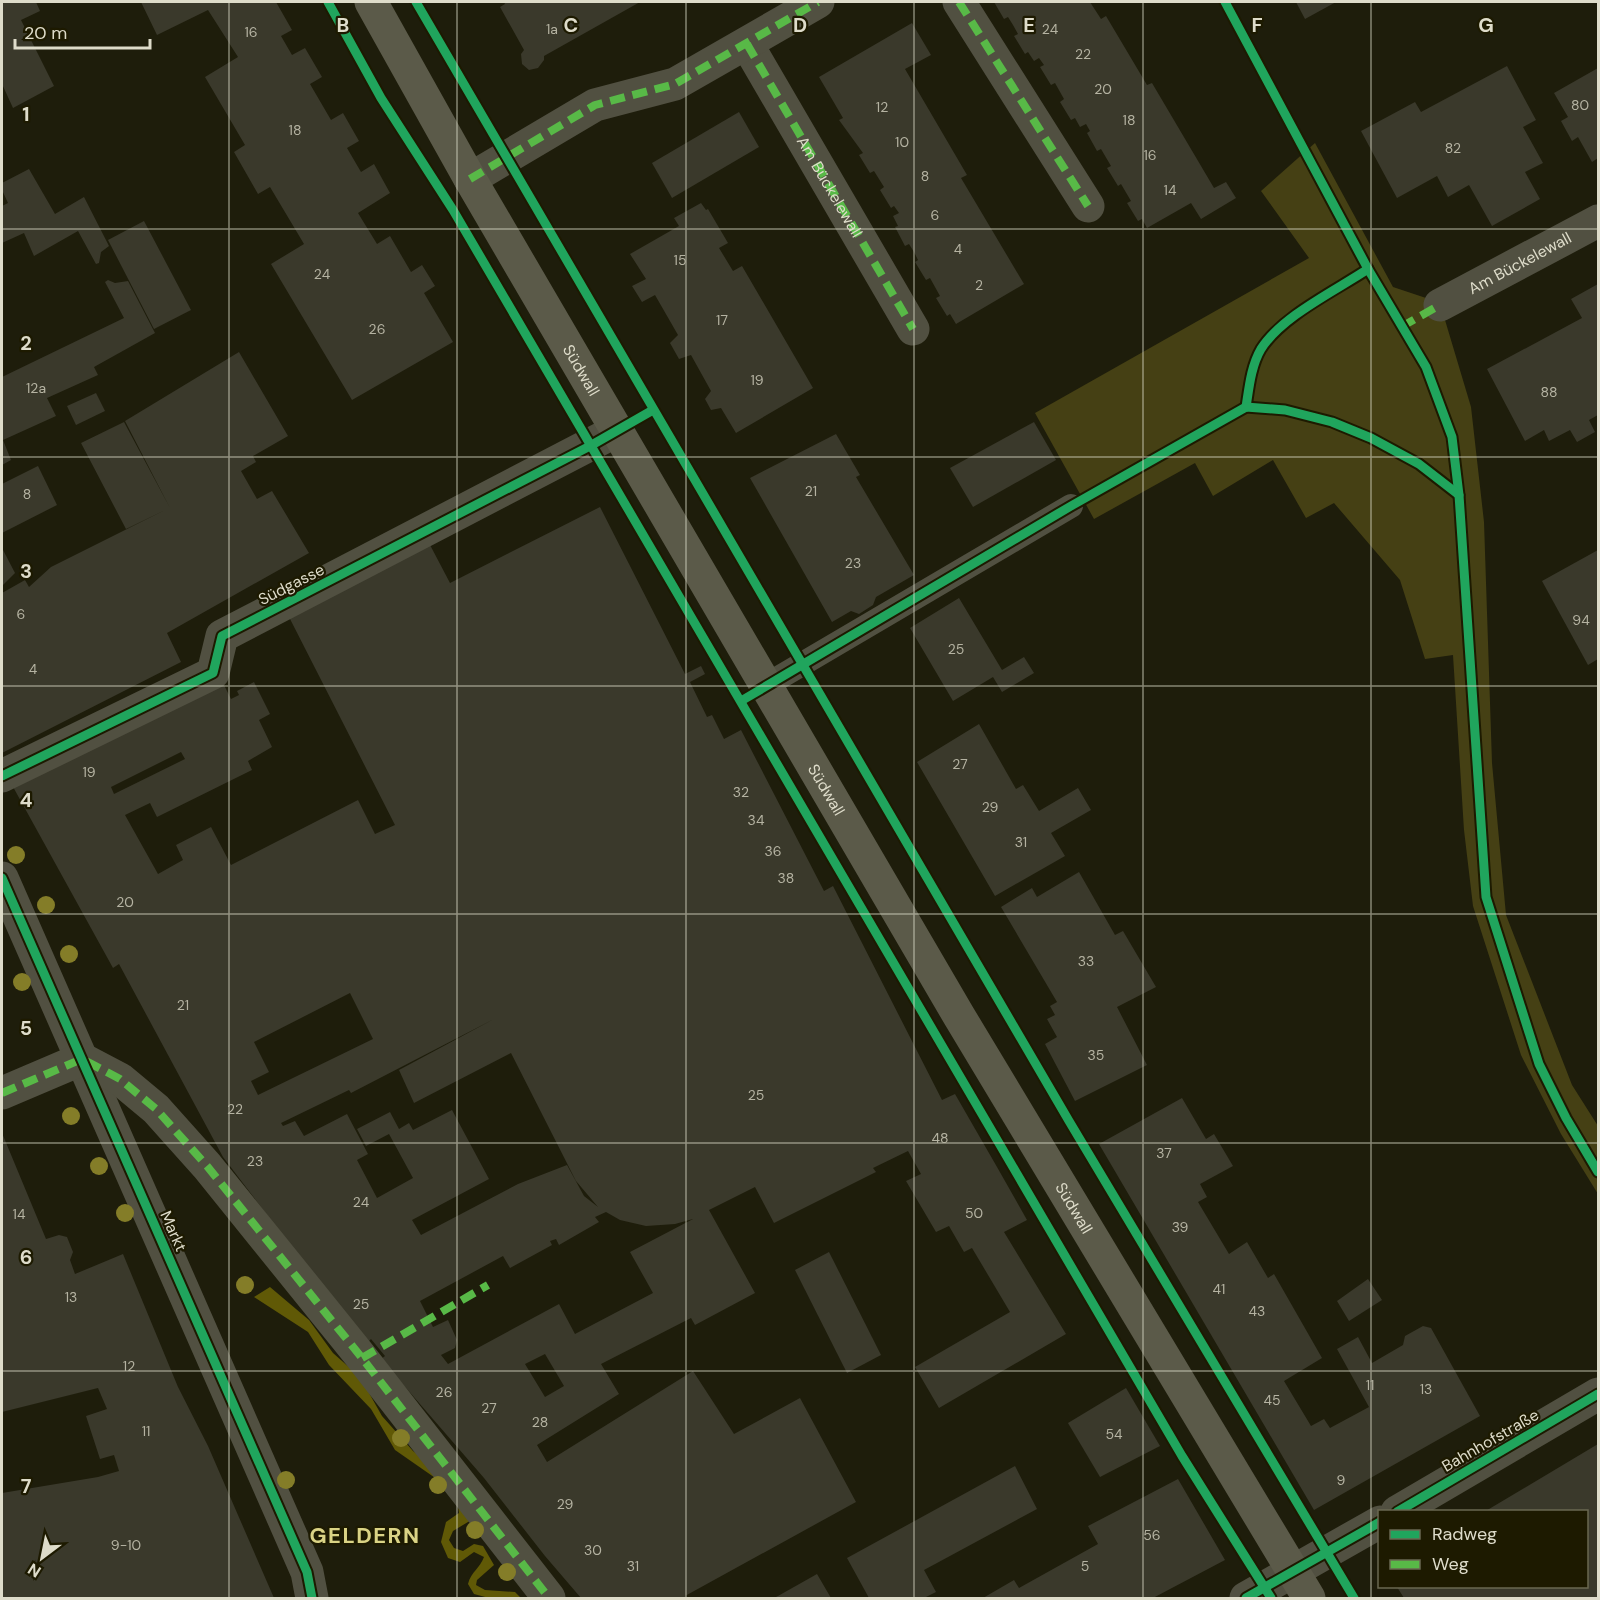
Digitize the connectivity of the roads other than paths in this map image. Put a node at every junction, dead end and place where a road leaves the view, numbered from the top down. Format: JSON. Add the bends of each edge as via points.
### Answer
{"nodes":[{"id":1,"x":371,"y":2,"type":"edge"},
{"id":2,"x":818,"y":2,"type":"edge"},
{"id":3,"x":959,"y":2,"type":"edge"},
{"id":4,"x":747,"y":44,"type":"junction"},
{"id":5,"x":470,"y":179,"type":"junction"},
{"id":6,"x":1088,"y":206,"type":"dead end"},
{"id":7,"x":1599,"y":220,"type":"edge"},
{"id":8,"x":1440,"y":305,"type":"dead end"},
{"id":9,"x":913,"y":329,"type":"dead end"},
{"id":10,"x":616,"y":431,"type":"junction"},
{"id":11,"x":1071,"y":506,"type":"dead end"},
{"id":12,"x":765,"y":686,"type":"junction"},
{"id":13,"x":2,"y":776,"type":"edge"},
{"id":14,"x":2,"y":878,"type":"edge"},
{"id":15,"x":82,"y":1059,"type":"junction"},
{"id":16,"x":2,"y":1093,"type":"edge"},
{"id":17,"x":1599,"y":1394,"type":"edge"},
{"id":18,"x":1400,"y":1510,"type":"edge"},
{"id":19,"x":1378,"y":1524,"type":"edge"},
{"id":20,"x":1301,"y":1585,"type":"edge"},
{"id":21,"x":312,"y":1599,"type":"edge"},
{"id":22,"x":549,"y":1599,"type":"edge"},
{"id":23,"x":1246,"y":1599,"type":"edge"}],
"edges":[{"from":1,"to":5,"type":"street","name":"Südwall"},
{"from":2,"to":4,"type":"street"},
{"from":3,"to":6,"type":"street"},
{"from":4,"to":5,"type":"street","via":[[675,84],[595,105]]},
{"from":4,"to":9,"type":"street","name":"Am Bückelewall"},
{"from":5,"to":10,"type":"street","name":"Südwall"},
{"from":7,"to":8,"type":"street","name":"Am Bückelewall"},
{"from":10,"to":12,"type":"street","name":"Südwall"},
{"from":10,"to":13,"type":"street","name":"Südgasse","via":[[222,636],[213,673]]},
{"from":11,"to":12,"type":"lane"},
{"from":12,"to":20,"type":"street","name":"Südwall"},
{"from":14,"to":15,"type":"street","name":"Markt"},
{"from":15,"to":16,"type":"street"},
{"from":15,"to":21,"type":"street","name":"Markt","via":[[307,1572]]},
{"from":15,"to":22,"type":"street","via":[[120,1080],[156,1109],[207,1166]]},
{"from":17,"to":18,"type":"street","name":"Bahnhofstraße"},
{"from":19,"to":20,"type":"street"},
{"from":20,"to":23,"type":"street"}]}
